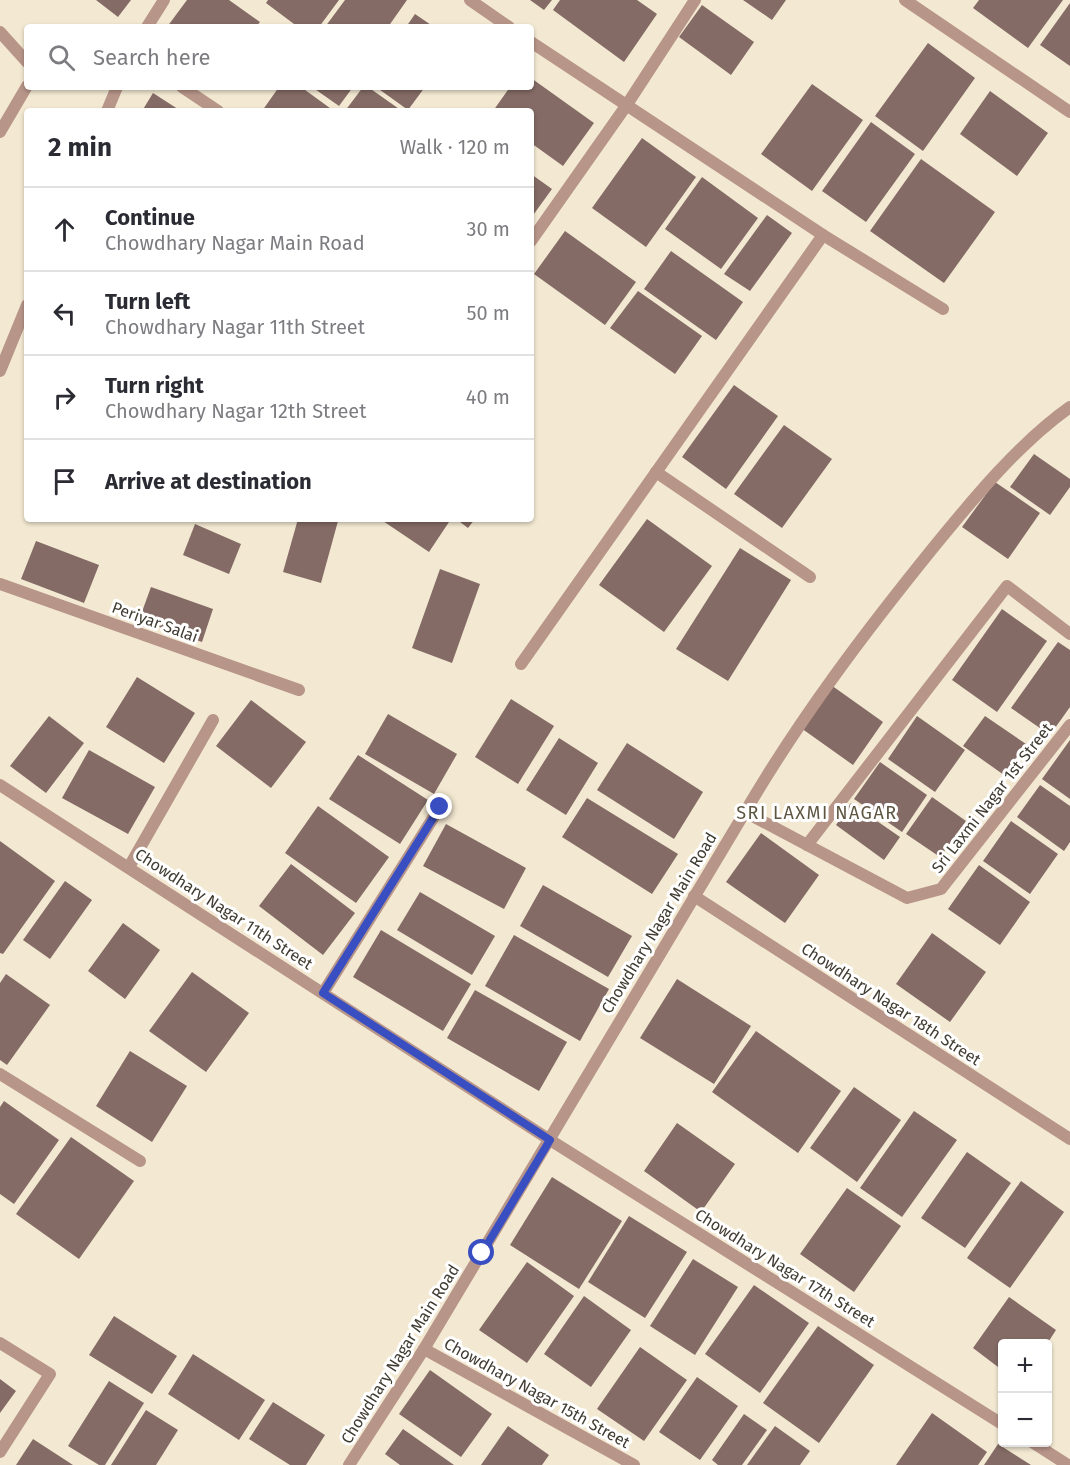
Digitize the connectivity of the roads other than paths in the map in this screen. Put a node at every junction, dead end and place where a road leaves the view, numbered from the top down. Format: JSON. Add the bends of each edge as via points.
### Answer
{"nodes":[{"id":1,"x":164,"y":0,"type":"edge"},
{"id":2,"x":470,"y":0,"type":"edge"},
{"id":3,"x":695,"y":0,"type":"edge"},
{"id":4,"x":905,"y":0,"type":"edge"},
{"id":5,"x":149,"y":24,"type":"edge"},
{"id":6,"x":506,"y":24,"type":"edge"},
{"id":7,"x":0,"y":32,"type":"edge"},
{"id":8,"x":534,"y":44,"type":"edge"},
{"id":9,"x":24,"y":59,"type":"edge"},
{"id":10,"x":25,"y":90,"type":"edge"},
{"id":11,"x":116,"y":90,"type":"edge"},
{"id":12,"x":186,"y":90,"type":"edge"},
{"id":13,"x":626,"y":106,"type":"junction"},
{"id":14,"x":109,"y":108,"type":"edge"},
{"id":15,"x":214,"y":108,"type":"edge"},
{"id":16,"x":1070,"y":112,"type":"edge"},
{"id":17,"x":0,"y":132,"type":"edge"},
{"id":18,"x":823,"y":235,"type":"junction"},
{"id":19,"x":534,"y":237,"type":"edge"},
{"id":20,"x":943,"y":309,"type":"dead end"},
{"id":21,"x":24,"y":312,"type":"edge"},
{"id":22,"x":0,"y":370,"type":"edge"},
{"id":23,"x":1070,"y":407,"type":"edge"},
{"id":24,"x":656,"y":472,"type":"junction"},
{"id":25,"x":810,"y":577,"type":"dead end"},
{"id":26,"x":0,"y":584,"type":"edge"},
{"id":27,"x":1070,"y":634,"type":"edge"},
{"id":28,"x":520,"y":664,"type":"dead end"},
{"id":29,"x":299,"y":690,"type":"dead end"},
{"id":30,"x":213,"y":720,"type":"dead end"},
{"id":31,"x":1070,"y":725,"type":"edge"},
{"id":32,"x":0,"y":785,"type":"edge"},
{"id":33,"x":440,"y":807,"type":"dead end"},
{"id":34,"x":745,"y":812,"type":"junction"},
{"id":35,"x":807,"y":844,"type":"junction"},
{"id":36,"x":129,"y":867,"type":"junction"},
{"id":37,"x":694,"y":896,"type":"junction"},
{"id":38,"x":323,"y":993,"type":"junction"},
{"id":39,"x":0,"y":1074,"type":"edge"},
{"id":40,"x":1070,"y":1139,"type":"edge"},
{"id":41,"x":550,"y":1140,"type":"junction"},
{"id":42,"x":140,"y":1161,"type":"dead end"},
{"id":43,"x":0,"y":1344,"type":"edge"},
{"id":44,"x":424,"y":1349,"type":"junction"},
{"id":45,"x":998,"y":1421,"type":"edge"},
{"id":46,"x":1039,"y":1447,"type":"edge"},
{"id":47,"x":0,"y":1452,"type":"edge"},
{"id":48,"x":349,"y":1465,"type":"edge"},
{"id":49,"x":634,"y":1465,"type":"edge"},
{"id":50,"x":1068,"y":1465,"type":"edge"}],
"edges":[{"from":1,"to":5,"type":"street"},
{"from":2,"to":6,"type":"street"},
{"from":3,"to":13,"type":"street"},
{"from":4,"to":16,"type":"street"},
{"from":7,"to":9,"type":"street"},
{"from":8,"to":13,"type":"street"},
{"from":10,"to":17,"type":"street"},
{"from":11,"to":14,"type":"street"},
{"from":12,"to":15,"type":"street"},
{"from":13,"to":18,"type":"street"},
{"from":13,"to":19,"type":"street"},
{"from":18,"to":20,"type":"street"},
{"from":18,"to":24,"type":"street"},
{"from":21,"to":22,"type":"street"},
{"from":23,"to":34,"type":"street","name":"Chowdhary Nagar Main Road","via":[[1054,418],[974,498],[871,624]]},
{"from":24,"to":25,"type":"street"},
{"from":24,"to":28,"type":"street"},
{"from":26,"to":29,"type":"street","name":"Periyar Salai"},
{"from":27,"to":35,"type":"street","via":[[1007,586]]},
{"from":30,"to":36,"type":"street"},
{"from":31,"to":35,"type":"street","name":"Sri Laxmi Nagar 1st Street","via":[[942,889],[907,898]]},
{"from":32,"to":36,"type":"street","name":"Chowdhary Nagar 11th Street"},
{"from":33,"to":38,"type":"street"},
{"from":34,"to":35,"type":"street","name":"Sri Laxmi Nagar 1st Street"},
{"from":34,"to":37,"type":"street","name":"Chowdhary Nagar Main Road"},
{"from":36,"to":38,"type":"street","name":"Chowdhary Nagar 11th Street"},
{"from":37,"to":40,"type":"street","name":"Chowdhary Nagar 18th Street"},
{"from":37,"to":41,"type":"street","name":"Chowdhary Nagar Main Road"},
{"from":38,"to":41,"type":"street","name":"Chowdhary Nagar 11th Street"},
{"from":39,"to":42,"type":"street"},
{"from":41,"to":44,"type":"street","name":"Chowdhary Nagar Main Road"},
{"from":41,"to":45,"type":"street","name":"Chowdhary Nagar 17th Street"},
{"from":43,"to":47,"type":"street","via":[[50,1374]]},
{"from":44,"to":48,"type":"street","name":"Chowdhary Nagar Main Road"},
{"from":44,"to":49,"type":"street","name":"Chowdhary Nagar 15th Street"},
{"from":46,"to":50,"type":"street"}]}
